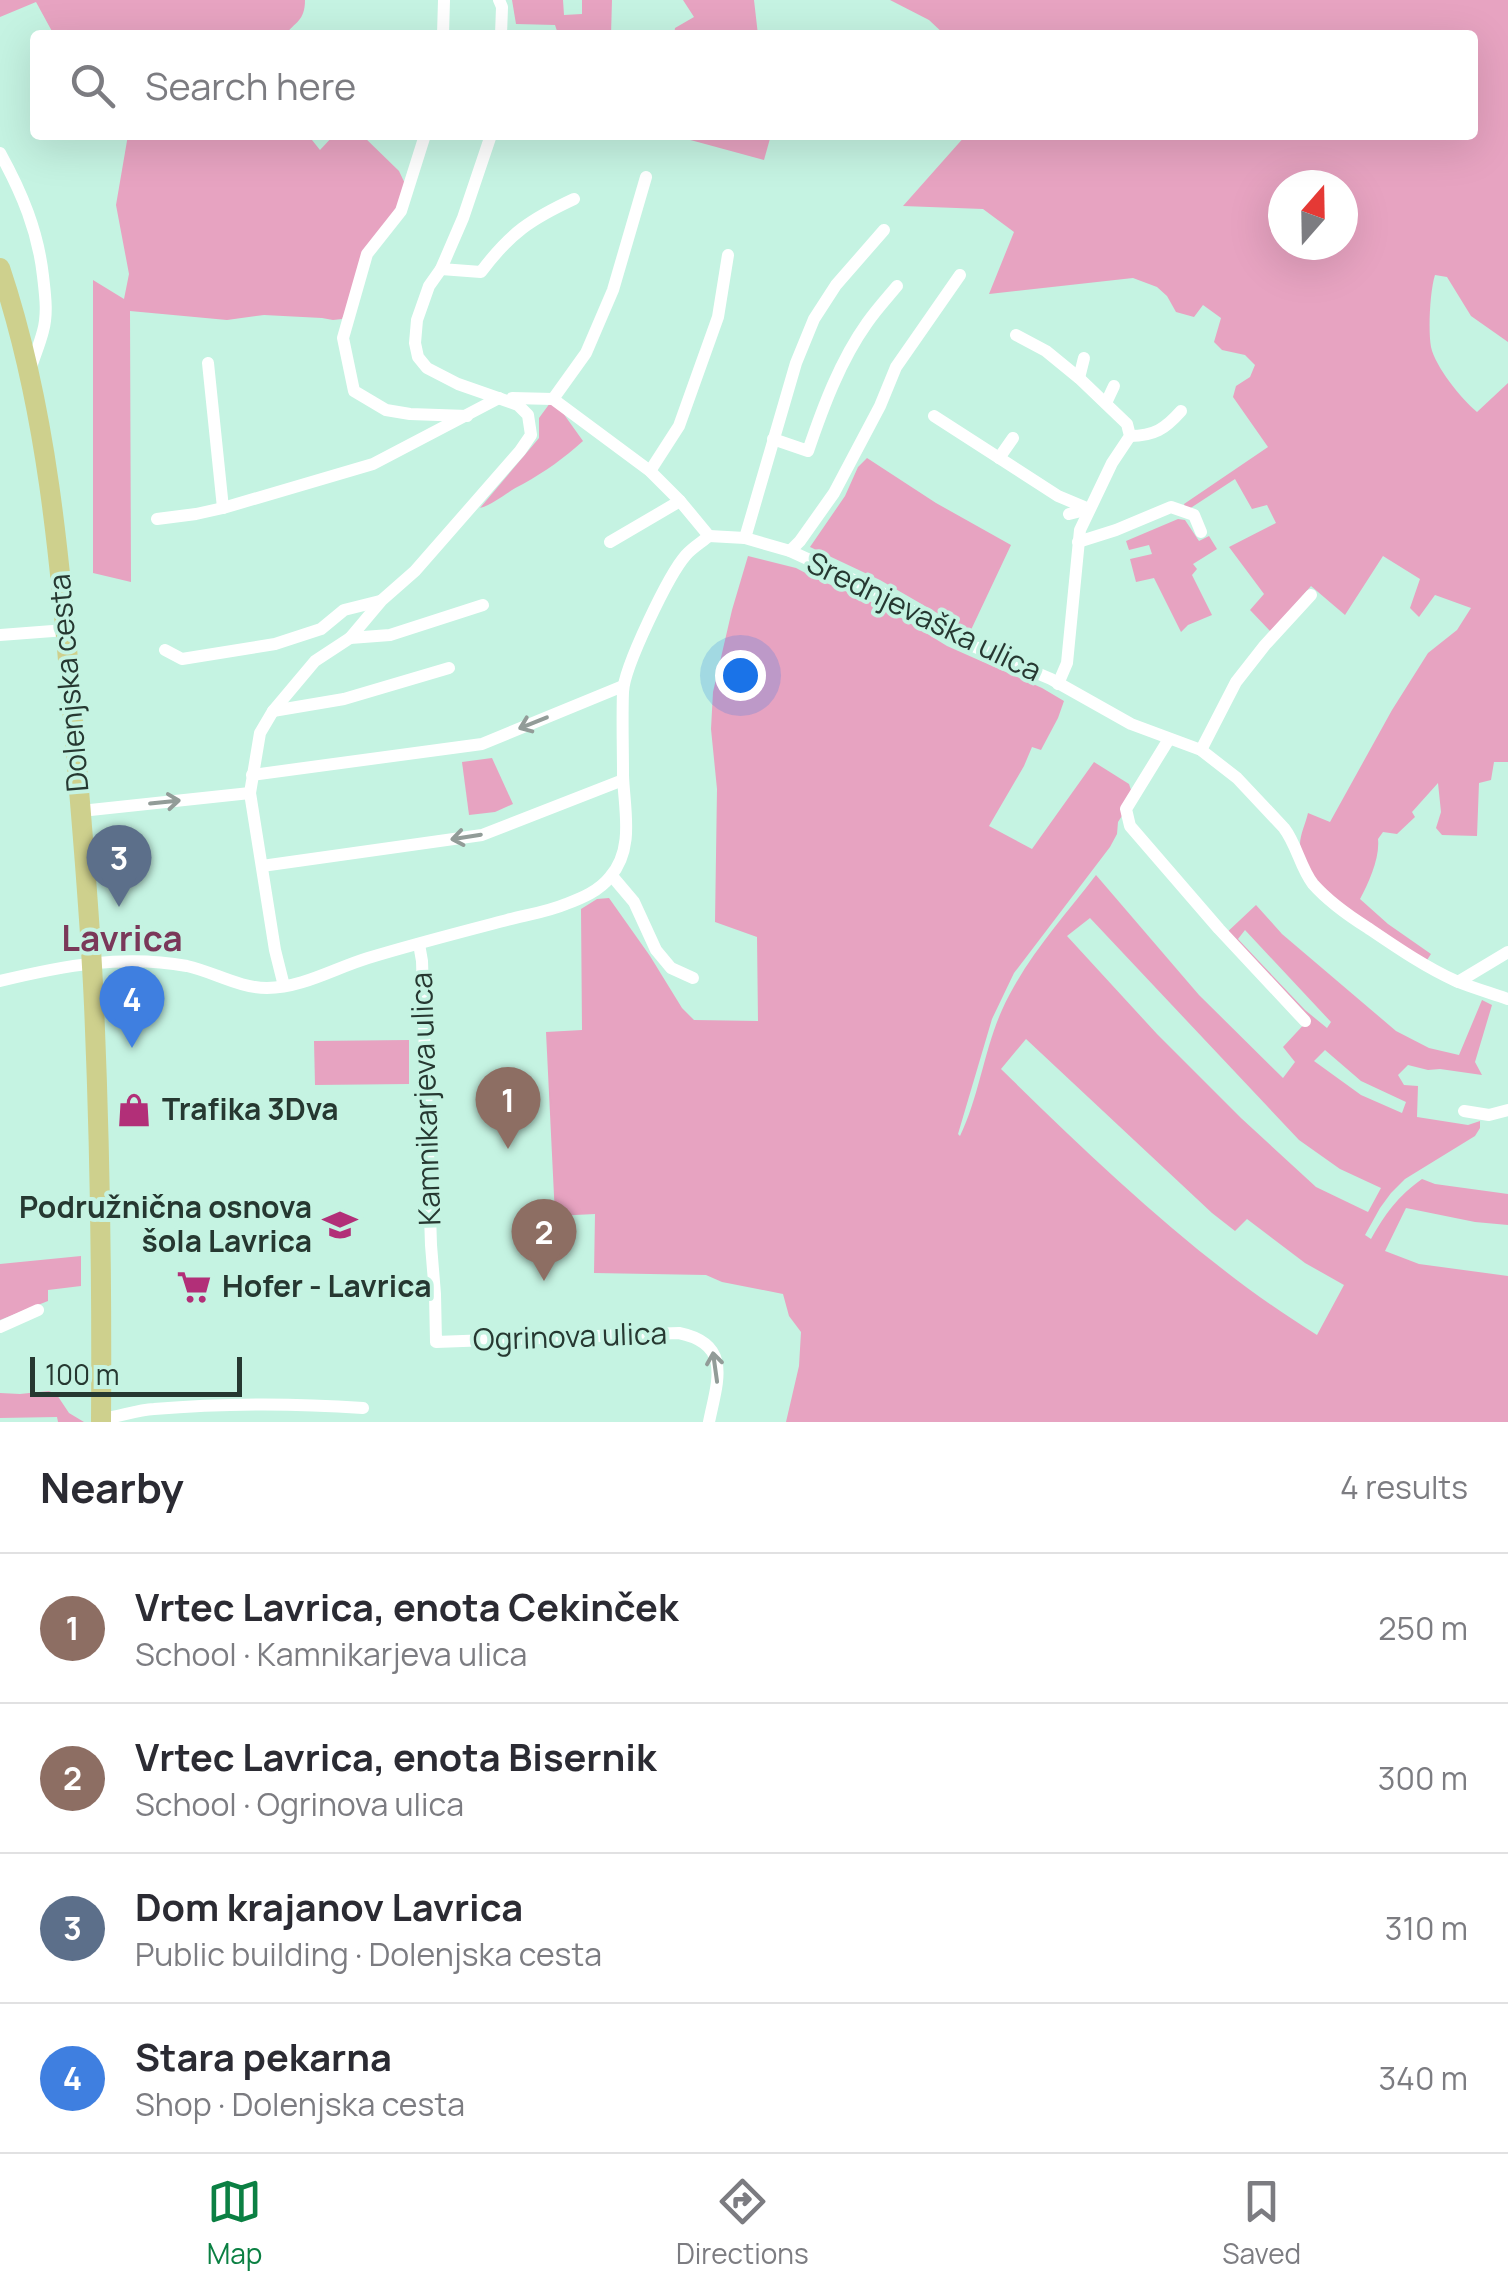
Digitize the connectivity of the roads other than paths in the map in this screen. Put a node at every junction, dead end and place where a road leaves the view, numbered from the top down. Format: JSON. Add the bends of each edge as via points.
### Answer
{"nodes":[{"id":1,"x":444,"y":0,"type":"edge"},
{"id":2,"x":499,"y":0,"type":"edge"},
{"id":3,"x":444,"y":30,"type":"edge"},
{"id":4,"x":501,"y":30,"type":"edge"},
{"id":5,"x":422,"y":140,"type":"edge"},
{"id":6,"x":489,"y":140,"type":"edge"},
{"id":7,"x":0,"y":153,"type":"edge"},
{"id":8,"x":646,"y":176,"type":"dead end"},
{"id":9,"x":574,"y":199,"type":"dead end"},
{"id":10,"x":884,"y":230,"type":"dead end"},
{"id":11,"x":728,"y":254,"type":"dead end"},
{"id":12,"x":0,"y":268,"type":"edge"},
{"id":13,"x":441,"y":269,"type":"junction"},
{"id":14,"x":960,"y":275,"type":"dead end"},
{"id":15,"x":897,"y":286,"type":"dead end"},
{"id":16,"x":1016,"y":335,"type":"dead end"},
{"id":17,"x":1084,"y":358,"type":"dead end"},
{"id":18,"x":208,"y":363,"type":"dead end"},
{"id":19,"x":30,"y":370,"type":"junction"},
{"id":20,"x":1079,"y":378,"type":"junction"},
{"id":21,"x":1114,"y":386,"type":"dead end"},
{"id":22,"x":500,"y":398,"type":"junction"},
{"id":23,"x":553,"y":399,"type":"junction"},
{"id":24,"x":1106,"y":404,"type":"junction"},
{"id":25,"x":1182,"y":411,"type":"dead end"},
{"id":26,"x":467,"y":416,"type":"junction"},
{"id":27,"x":934,"y":416,"type":"dead end"},
{"id":28,"x":1130,"y":436,"type":"junction"},
{"id":29,"x":1013,"y":438,"type":"dead end"},
{"id":30,"x":774,"y":439,"type":"junction"},
{"id":31,"x":999,"y":458,"type":"junction"},
{"id":32,"x":650,"y":471,"type":"junction"},
{"id":33,"x":680,"y":500,"type":"junction"},
{"id":34,"x":223,"y":508,"type":"junction"},
{"id":35,"x":1088,"y":509,"type":"junction"},
{"id":36,"x":1068,"y":514,"type":"dead end"},
{"id":37,"x":156,"y":519,"type":"dead end"},
{"id":38,"x":1201,"y":532,"type":"dead end"},
{"id":39,"x":709,"y":536,"type":"junction"},
{"id":40,"x":745,"y":538,"type":"junction"},
{"id":41,"x":610,"y":542,"type":"dead end"},
{"id":42,"x":1078,"y":542,"type":"junction"},
{"id":43,"x":790,"y":551,"type":"junction"},
{"id":44,"x":1312,"y":595,"type":"dead end"},
{"id":45,"x":382,"y":600,"type":"junction"},
{"id":46,"x":483,"y":605,"type":"dead end"},
{"id":47,"x":66,"y":630,"type":"junction"},
{"id":48,"x":0,"y":635,"type":"edge"},
{"id":49,"x":350,"y":638,"type":"junction"},
{"id":50,"x":165,"y":650,"type":"dead end"},
{"id":51,"x":449,"y":668,"type":"dead end"},
{"id":52,"x":1058,"y":684,"type":"junction"},
{"id":53,"x":623,"y":686,"type":"junction"},
{"id":54,"x":273,"y":711,"type":"junction"},
{"id":55,"x":1169,"y":739,"type":"junction"},
{"id":56,"x":1201,"y":750,"type":"junction"},
{"id":57,"x":252,"y":775,"type":"junction"},
{"id":58,"x":623,"y":780,"type":"junction"},
{"id":59,"x":250,"y":793,"type":"junction"},
{"id":60,"x":80,"y":811,"type":"junction"},
{"id":61,"x":262,"y":866,"type":"junction"},
{"id":62,"x":612,"y":876,"type":"junction"},
{"id":63,"x":418,"y":944,"type":"junction"},
{"id":64,"x":1508,"y":952,"type":"edge"},
{"id":65,"x":91,"y":963,"type":"junction"},
{"id":66,"x":693,"y":978,"type":"dead end"},
{"id":67,"x":0,"y":981,"type":"edge"},
{"id":68,"x":1458,"y":982,"type":"junction"},
{"id":69,"x":284,"y":986,"type":"junction"},
{"id":70,"x":1508,"y":999,"type":"edge"},
{"id":71,"x":1306,"y":1021,"type":"dead end"},
{"id":72,"x":1464,"y":1110,"type":"dead end"},
{"id":73,"x":1508,"y":1110,"type":"edge"},
{"id":74,"x":38,"y":1310,"type":"dead end"},
{"id":75,"x":436,"y":1314,"type":"joint"},
{"id":76,"x":0,"y":1326,"type":"edge"},
{"id":77,"x":363,"y":1408,"type":"dead end"},
{"id":78,"x":101,"y":1420,"type":"edge"},
{"id":79,"x":709,"y":1422,"type":"edge"}],
"edges":[{"from":1,"to":3,"type":"street"},
{"from":2,"to":4,"type":"street"},
{"from":5,"to":26,"type":"street","via":[[401,211],[367,254],[343,338],[354,392],[386,410]]},
{"from":6,"to":13,"type":"street"},
{"from":7,"to":19,"type":"street","name":"Dolenjska cesta","via":[[32,219],[40,255],[44,329]]},
{"from":8,"to":23,"type":"street","via":[[606,306],[586,353]]},
{"from":9,"to":13,"type":"street","via":[[538,216],[500,246],[481,272]]},
{"from":10,"to":30,"type":"street","via":[[814,319]]},
{"from":11,"to":32,"type":"street","via":[[718,317],[678,426]]},
{"from":12,"to":19,"type":"main road","name":"Dolenjska cesta"},
{"from":13,"to":22,"type":"street","via":[[417,320],[418,357],[458,384]]},
{"from":14,"to":43,"type":"street","name":"Srednjevaška ulica","via":[[896,367],[834,493]]},
{"from":15,"to":30,"type":"street","via":[[838,373],[808,451]]},
{"from":16,"to":20,"type":"street"},
{"from":17,"to":20,"type":"street"},
{"from":18,"to":34,"type":"street"},
{"from":19,"to":47,"type":"main road","name":"Dolenjska cesta"},
{"from":20,"to":24,"type":"street"},
{"from":21,"to":24,"type":"street"},
{"from":22,"to":23,"type":"street"},
{"from":22,"to":26,"type":"street"},
{"from":22,"to":45,"type":"street","via":[[528,415],[531,435],[415,572]]},
{"from":23,"to":32,"type":"street"},
{"from":24,"to":28,"type":"street"},
{"from":25,"to":28,"type":"street","via":[[1162,429]]},
{"from":26,"to":34,"type":"street","via":[[372,464]]},
{"from":27,"to":31,"type":"street"},
{"from":28,"to":35,"type":"street","name":"Srednjevaška ulica"},
{"from":29,"to":31,"type":"street"},
{"from":30,"to":40,"type":"street"},
{"from":31,"to":35,"type":"street"},
{"from":32,"to":33,"type":"street"},
{"from":33,"to":39,"type":"street"},
{"from":33,"to":41,"type":"street"},
{"from":34,"to":37,"type":"street"},
{"from":35,"to":36,"type":"street"},
{"from":35,"to":42,"type":"street","name":"Srednjevaška ulica"},
{"from":38,"to":42,"type":"street","via":[[1194,515],[1171,507]]},
{"from":39,"to":40,"type":"street","name":"Srednjevaška ulica"},
{"from":39,"to":53,"type":"street","via":[[677,566]]},
{"from":40,"to":43,"type":"street","name":"Srednjevaška ulica"},
{"from":42,"to":52,"type":"street","name":"Srednjevaška ulica","via":[[1067,663]]},
{"from":43,"to":52,"type":"street","name":"Srednjevaška ulica"},
{"from":44,"to":56,"type":"street","via":[[1236,682]]},
{"from":45,"to":49,"type":"street"},
{"from":45,"to":50,"type":"street","via":[[344,610],[321,628],[274,644],[182,660]]},
{"from":46,"to":49,"type":"street","via":[[390,636]]},
{"from":47,"to":48,"type":"street"},
{"from":47,"to":60,"type":"main road","name":"Dolenjska cesta"},
{"from":49,"to":54,"type":"street","via":[[315,661]]},
{"from":51,"to":54,"type":"street","via":[[344,699]]},
{"from":52,"to":55,"type":"street","name":"Srednjevaška ulica"},
{"from":53,"to":57,"type":"street","one_way":true,"via":[[482,744]]},
{"from":53,"to":58,"type":"street"},
{"from":54,"to":57,"type":"street","via":[[260,733]]},
{"from":55,"to":56,"type":"street","name":"Srednjevaška ulica"},
{"from":55,"to":71,"type":"street","via":[[1126,809],[1130,826]]},
{"from":56,"to":68,"type":"street","name":"Srednjevaška ulica","via":[[1284,828],[1300,864],[1330,900]]},
{"from":57,"to":59,"type":"street"},
{"from":58,"to":61,"type":"street","one_way":true,"via":[[482,834]]},
{"from":58,"to":62,"type":"street","via":[[626,835]]},
{"from":60,"to":59,"type":"street","one_way":true},
{"from":59,"to":61,"type":"street"},
{"from":60,"to":65,"type":"main road","name":"Dolenjska cesta"},
{"from":61,"to":69,"type":"street"},
{"from":62,"to":63,"type":"street","name":"Kamnikarjeva ulica","via":[[562,906]]},
{"from":62,"to":66,"type":"street","via":[[634,902],[656,950],[671,968]]},
{"from":63,"to":69,"type":"street","name":"Kamnikarjeva ulica"},
{"from":63,"to":75,"type":"street","name":"Kamnikarjeva ulica"},
{"from":64,"to":68,"type":"street"},
{"from":65,"to":67,"type":"street","name":"Kamnikarjeva ulica"},
{"from":65,"to":69,"type":"street","name":"Kamnikarjeva ulica","via":[[149,961],[248,985]]},
{"from":65,"to":78,"type":"main road","name":"Dolenjska cesta"},
{"from":68,"to":70,"type":"street","name":"Srednjevaška ulica"},
{"from":72,"to":73,"type":"street"},
{"from":74,"to":76,"type":"street"},
{"from":79,"to":75,"type":"street","name":"Ogrinova ulica","one_way":true,"via":[[719,1364],[694,1336],[436,1342]]},
{"from":77,"to":78,"type":"street","name":"Dolenjska cesta","via":[[254,1403],[150,1409]]}]}
